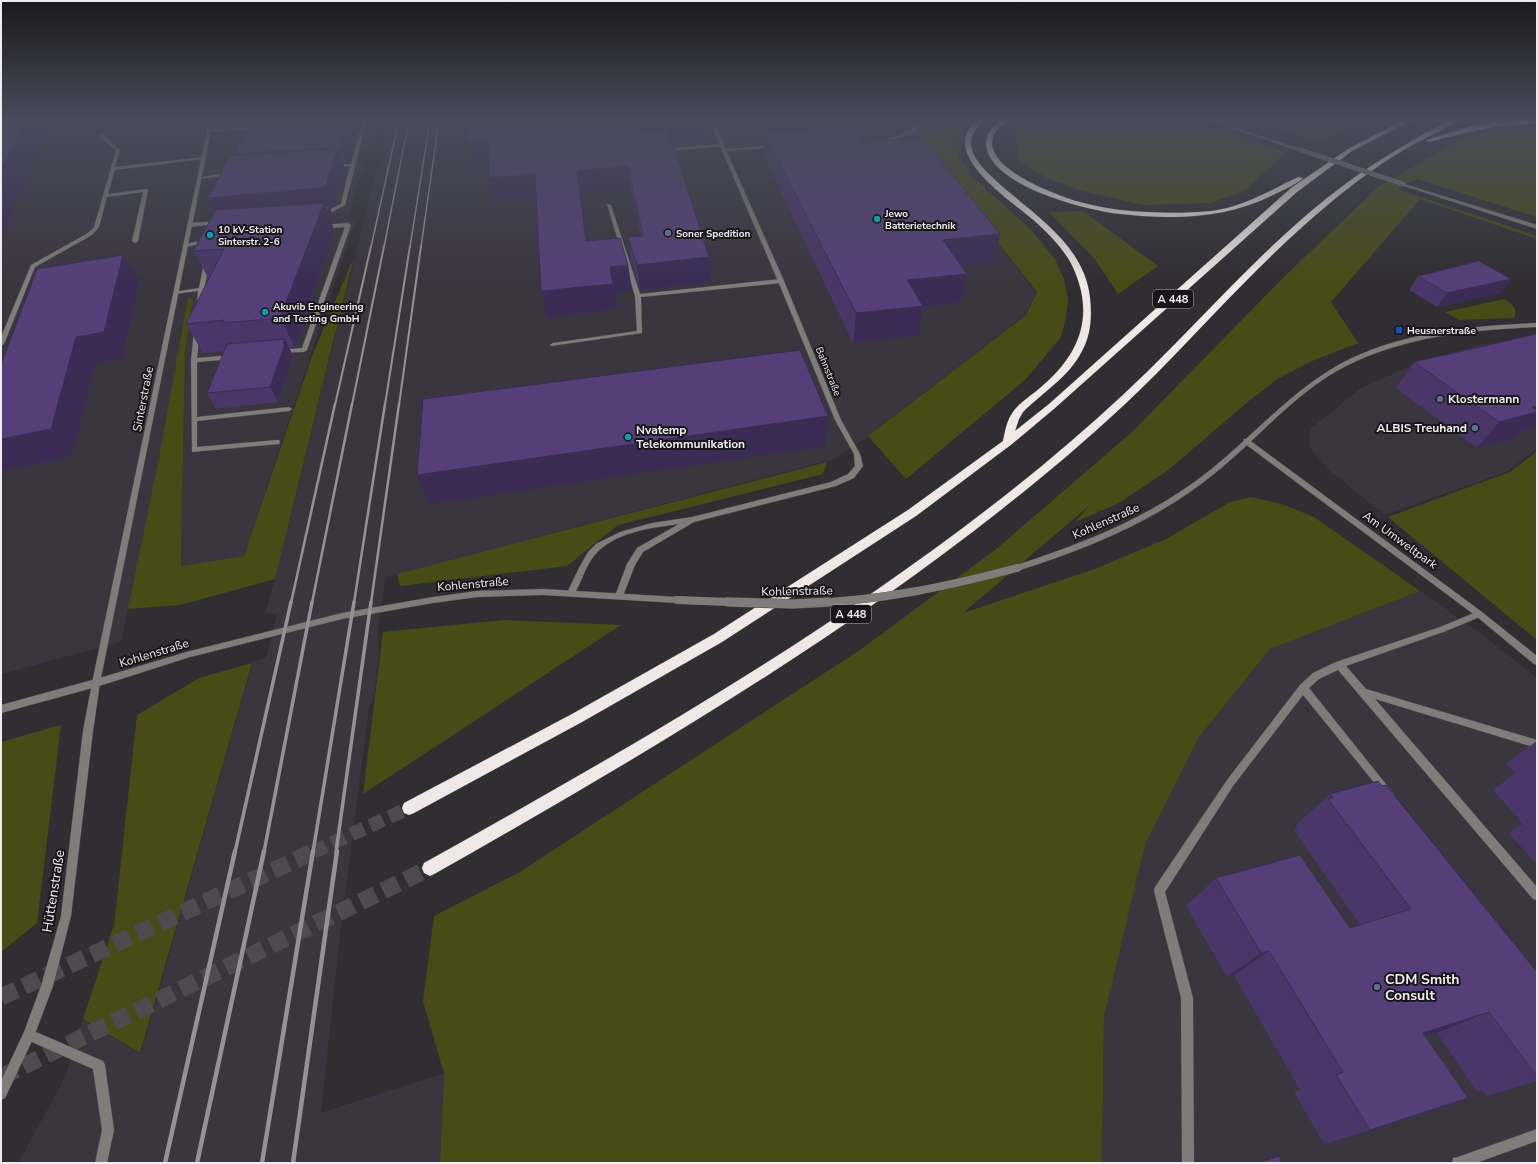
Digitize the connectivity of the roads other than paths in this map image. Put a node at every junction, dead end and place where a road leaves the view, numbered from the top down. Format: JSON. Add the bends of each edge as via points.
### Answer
{"nodes":[{"id":1,"x":111,"y":174,"type":"edge"},
{"id":2,"x":200,"y":174,"type":"edge"},
{"id":3,"x":228,"y":174,"type":"edge"},
{"id":4,"x":351,"y":174,"type":"edge"},
{"id":5,"x":735,"y":174,"type":"edge"},
{"id":6,"x":986,"y":174,"type":"edge"},
{"id":7,"x":1012,"y":174,"type":"edge"},
{"id":8,"x":1307,"y":174,"type":"edge"},
{"id":9,"x":1316,"y":174,"type":"edge"},
{"id":10,"x":1361,"y":174,"type":"edge"},
{"id":11,"x":1374,"y":174,"type":"edge"},
{"id":12,"x":199,"y":178,"type":"junction"},
{"id":13,"x":105,"y":196,"type":"junction"},
{"id":14,"x":609,"y":205,"type":"dead end"},
{"id":15,"x":315,"y":213,"type":"edge"},
{"id":16,"x":224,"y":221,"type":"edge"},
{"id":17,"x":190,"y":225,"type":"junction"},
{"id":18,"x":316,"y":227,"type":"edge"},
{"id":19,"x":1537,"y":227,"type":"edge"},
{"id":20,"x":135,"y":241,"type":"dead end"},
{"id":21,"x":186,"y":244,"type":"junction"},
{"id":22,"x":210,"y":248,"type":"edge"},
{"id":23,"x":208,"y":255,"type":"edge"},
{"id":24,"x":781,"y":281,"type":"junction"},
{"id":25,"x":201,"y":289,"type":"junction"},
{"id":26,"x":176,"y":294,"type":"junction"},
{"id":27,"x":638,"y":296,"type":"junction"},
{"id":28,"x":199,"y":313,"type":"edge"},
{"id":29,"x":198,"y":321,"type":"edge"},
{"id":30,"x":1537,"y":325,"type":"edge"},
{"id":31,"x":1,"y":344,"type":"edge"},
{"id":32,"x":553,"y":345,"type":"dead end"},
{"id":33,"x":273,"y":353,"type":"edge"},
{"id":34,"x":241,"y":356,"type":"edge"},
{"id":35,"x":194,"y":360,"type":"junction"},
{"id":36,"x":289,"y":409,"type":"dead end"},
{"id":37,"x":194,"y":419,"type":"junction"},
{"id":38,"x":277,"y":442,"type":"dead end"},
{"id":39,"x":1008,"y":442,"type":"junction"},
{"id":40,"x":1246,"y":442,"type":"junction"},
{"id":41,"x":692,"y":520,"type":"junction"},
{"id":42,"x":571,"y":593,"type":"junction"},
{"id":43,"x":619,"y":596,"type":"junction"},
{"id":44,"x":1479,"y":614,"type":"junction"},
{"id":45,"x":1537,"y":661,"type":"edge"},
{"id":46,"x":1338,"y":665,"type":"junction"},
{"id":47,"x":96,"y":683,"type":"junction"},
{"id":48,"x":1303,"y":688,"type":"junction"},
{"id":49,"x":1363,"y":692,"type":"junction"},
{"id":50,"x":1,"y":709,"type":"edge"},
{"id":51,"x":1537,"y":744,"type":"edge"},
{"id":52,"x":1392,"y":798,"type":"edge"},
{"id":53,"x":409,"y":808,"type":"tunnel mouth"},
{"id":54,"x":430,"y":868,"type":"tunnel mouth"},
{"id":55,"x":1537,"y":895,"type":"edge"},
{"id":56,"x":29,"y":1035,"type":"junction"},
{"id":57,"x":1,"y":1094,"type":"edge"},
{"id":58,"x":1537,"y":1135,"type":"edge"},
{"id":59,"x":101,"y":1163,"type":"edge"},
{"id":60,"x":1188,"y":1163,"type":"edge"},
{"id":61,"x":1458,"y":1163,"type":"edge"}],
"edges":[{"from":1,"to":13,"type":"street"},
{"from":2,"to":12,"type":"street","name":"Sinterstraße"},
{"from":3,"to":12,"type":"street"},
{"from":4,"to":15,"type":"street","via":[[343,206]]},
{"from":5,"to":24,"type":"street","name":"Bahnstraße"},
{"from":6,"to":39,"type":"highway","via":[[1061,244],[1078,269],[1084,282],[1086,297],[1087,313],[1083,340],[1072,360],[1047,387],[1017,413]]},
{"from":7,"to":8,"type":"highway","via":[[1047,193],[1076,203],[1134,213],[1188,214],[1251,204]]},
{"from":9,"to":39,"type":"highway","number":"A 448","via":[[1236,240],[1157,314]]},
{"from":10,"to":54,"type":"highway","number":"A 448","via":[[1312,212],[1151,373],[1089,431],[1014,495],[935,555],[756,678],[599,773]]},
{"from":11,"to":19,"type":"street","bridge":true},
{"from":12,"to":17,"type":"street","name":"Sinterstraße"},
{"from":13,"to":20,"type":"street","via":[[146,190]]},
{"from":13,"to":31,"type":"street","via":[[96,227],[90,234],[33,266]]},
{"from":14,"to":27,"type":"street"},
{"from":16,"to":17,"type":"street"},
{"from":17,"to":21,"type":"street","name":"Sinterstraße"},
{"from":18,"to":33,"type":"street","via":[[348,225],[304,350]]},
{"from":21,"to":22,"type":"street","via":[[211,241]]},
{"from":21,"to":26,"type":"street","name":"Sinterstraße"},
{"from":23,"to":25,"type":"street"},
{"from":24,"to":27,"type":"street"},
{"from":24,"to":41,"type":"street","name":"Bahnstraße","via":[[838,420],[858,454],[858,466],[851,476],[833,484]]},
{"from":25,"to":26,"type":"street"},
{"from":25,"to":28,"type":"street"},
{"from":26,"to":47,"type":"street","name":"Sinterstraße"},
{"from":27,"to":32,"type":"street","via":[[640,332]]},
{"from":29,"to":35,"type":"street"},
{"from":30,"to":40,"type":"street","name":"Kohlenstraße","via":[[1481,329],[1414,339],[1364,355],[1317,381]]},
{"from":34,"to":35,"type":"street"},
{"from":35,"to":37,"type":"street"},
{"from":36,"to":37,"type":"street"},
{"from":37,"to":38,"type":"street","via":[[194,450]]},
{"from":39,"to":53,"type":"highway","number":"A 448","via":[[912,513],[718,638],[577,718]]},
{"from":40,"to":43,"type":"street","name":"Kohlenstraße","bridge":true,"via":[[1211,473],[1169,504],[1121,529],[1050,558],[974,580],[936,588],[840,601],[765,604]]},
{"from":40,"to":44,"type":"street","name":"Am Umweltpark"},
{"from":41,"to":42,"type":"street","name":"Bahnstraße","via":[[637,530],[603,543],[591,555]]},
{"from":41,"to":43,"type":"street","name":"Bahnstraße","via":[[640,550],[631,564]]},
{"from":42,"to":43,"type":"street","name":"Kohlenstraße"},
{"from":42,"to":47,"type":"street","name":"Kohlenstraße","via":[[477,594],[342,616],[190,654]]},
{"from":44,"to":45,"type":"street","name":"Am Umweltpark"},
{"from":44,"to":46,"type":"street"},
{"from":46,"to":48,"type":"street","via":[[1316,676]]},
{"from":46,"to":49,"type":"street"},
{"from":47,"to":50,"type":"street","name":"Kohlenstraße"},
{"from":47,"to":56,"type":"street","name":"Hüttenstraße","via":[[66,916],[47,986]]},
{"from":48,"to":52,"type":"street"},
{"from":48,"to":60,"type":"street","via":[[1230,783],[1159,891],[1187,998]]},
{"from":49,"to":51,"type":"street"},
{"from":49,"to":55,"type":"street"},
{"from":56,"to":57,"type":"street","name":"Hüttenstraße"},
{"from":56,"to":59,"type":"street","via":[[99,1065],[108,1130]]},
{"from":58,"to":61,"type":"street"}]}
